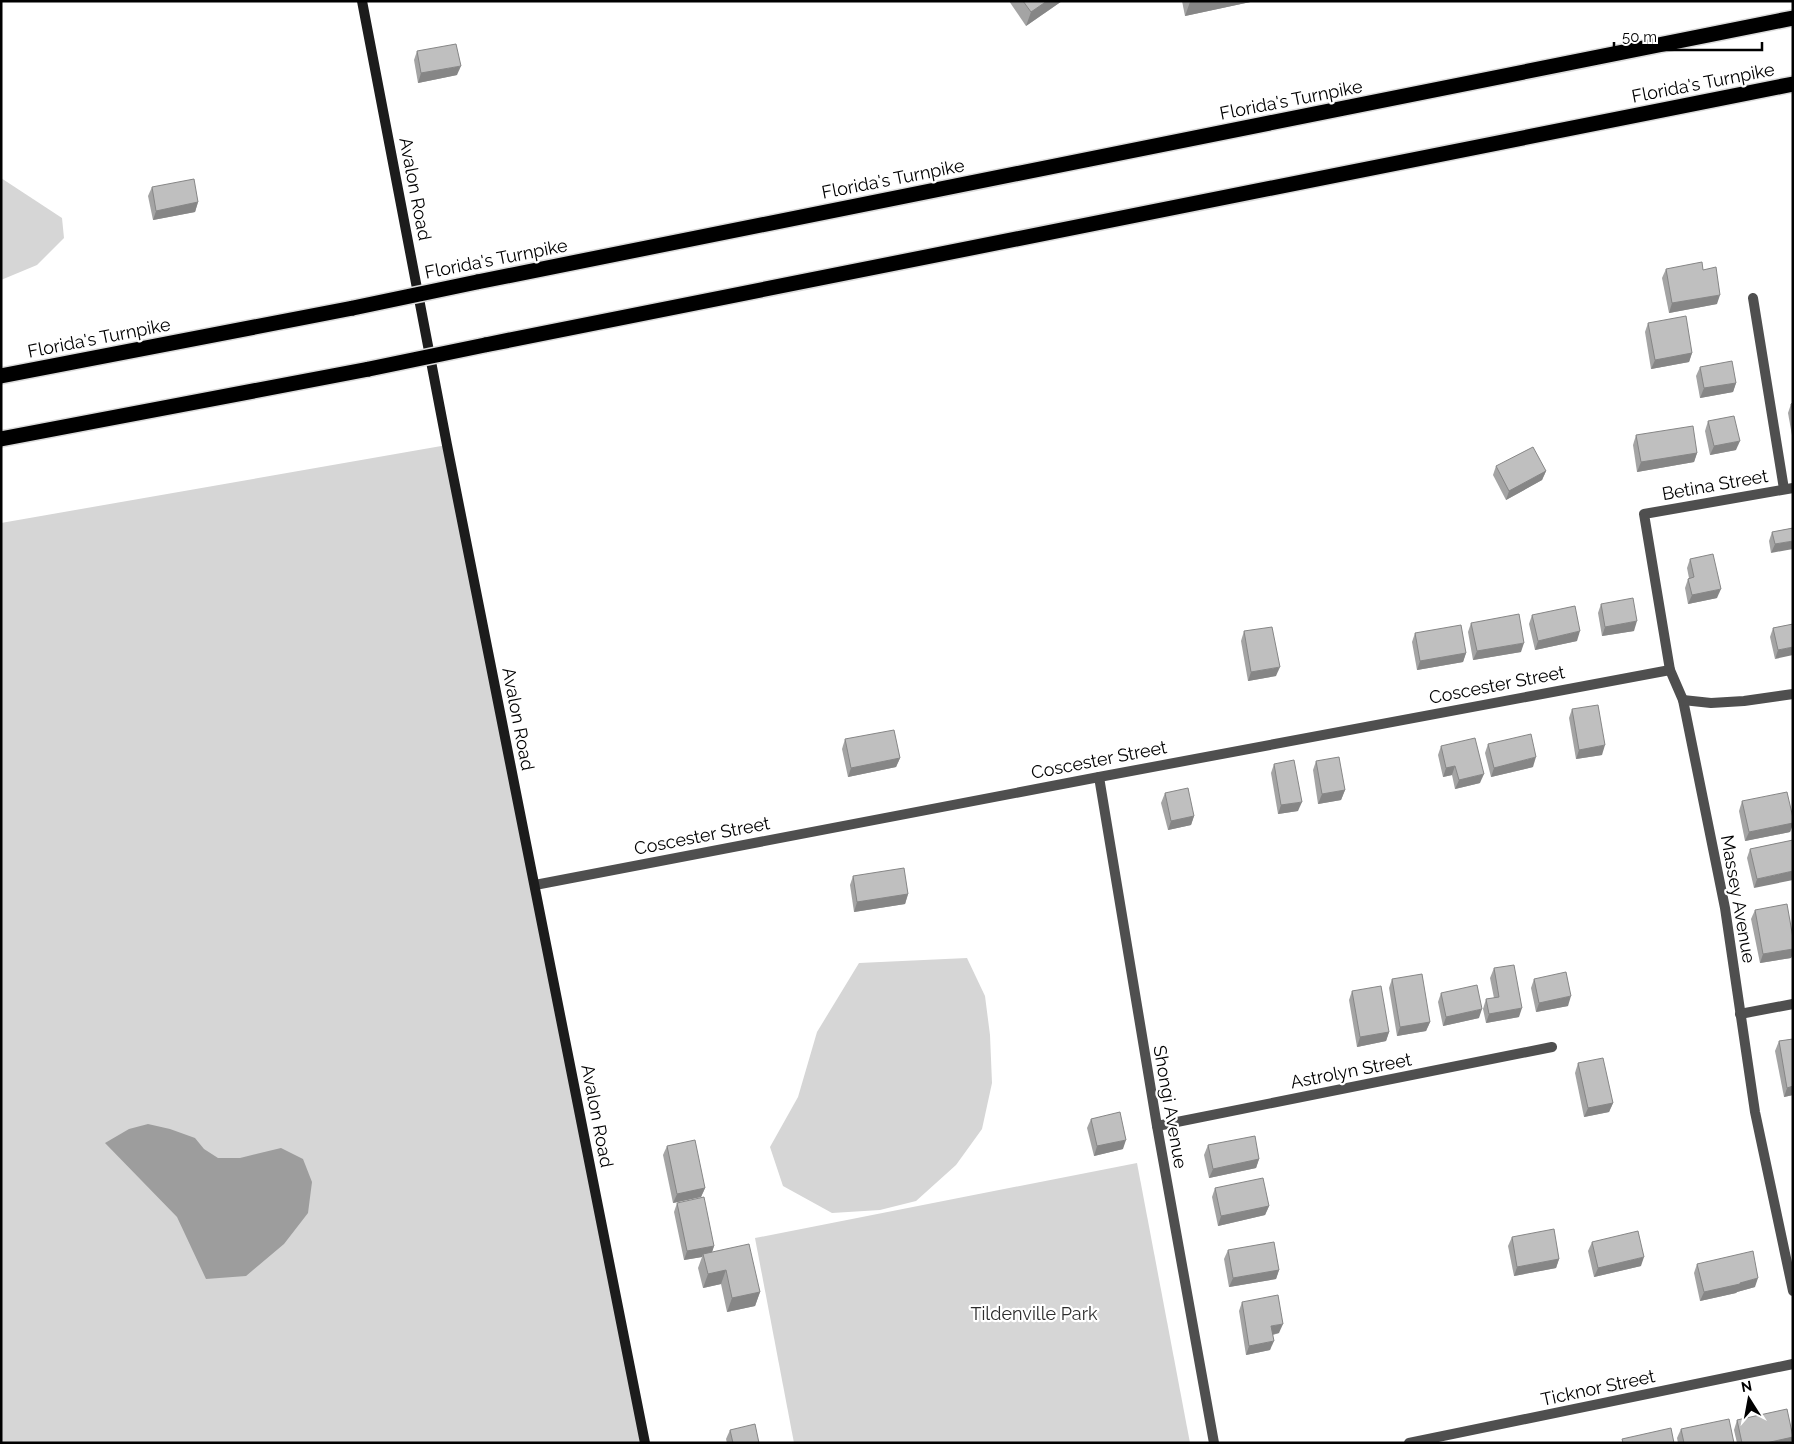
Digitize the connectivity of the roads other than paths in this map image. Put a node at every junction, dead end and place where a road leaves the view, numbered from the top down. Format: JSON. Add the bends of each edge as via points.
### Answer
{"nodes":[{"id":1,"x":362,"y":1,"type":"edge"},
{"id":2,"x":1793,"y":18,"type":"edge"},
{"id":3,"x":1793,"y":84,"type":"edge"},
{"id":4,"x":1753,"y":298,"type":"dead end"},
{"id":5,"x":1,"y":376,"type":"edge"},
{"id":6,"x":1,"y":439,"type":"edge"},
{"id":7,"x":1789,"y":488,"type":"edge"},
{"id":8,"x":1644,"y":514,"type":"joint"},
{"id":9,"x":1670,"y":670,"type":"junction"},
{"id":10,"x":1793,"y":694,"type":"edge"},
{"id":11,"x":1683,"y":700,"type":"junction"},
{"id":12,"x":1099,"y":777,"type":"junction"},
{"id":13,"x":535,"y":885,"type":"junction"},
{"id":14,"x":1793,"y":1004,"type":"edge"},
{"id":15,"x":1740,"y":1014,"type":"junction"},
{"id":16,"x":1552,"y":1047,"type":"dead end"},
{"id":17,"x":1156,"y":1126,"type":"junction"},
{"id":18,"x":1793,"y":1291,"type":"edge"},
{"id":19,"x":1793,"y":1364,"type":"edge"},
{"id":20,"x":644,"y":1443,"type":"edge"},
{"id":21,"x":1214,"y":1443,"type":"edge"},
{"id":22,"x":1409,"y":1443,"type":"edge"}],
"edges":[{"from":1,"to":13,"type":"main road","name":"Avalon Road","via":[[448,454]]},
{"from":2,"to":5,"type":"highway","name":"Florida's Turnpike","bridge":true},
{"from":3,"to":6,"type":"highway","name":"Florida's Turnpike","bridge":true,"via":[[370,369]]},
{"from":4,"to":7,"type":"street"},
{"from":7,"to":8,"type":"street","name":"Betina Street"},
{"from":8,"to":9,"type":"street","name":"Massey Avenue"},
{"from":9,"to":11,"type":"street","name":"Massey Avenue"},
{"from":9,"to":12,"type":"street","name":"Coscester Street"},
{"from":10,"to":11,"type":"street","via":[[1711,704]]},
{"from":11,"to":15,"type":"street","name":"Massey Avenue","via":[[1725,908]]},
{"from":12,"to":13,"type":"street","name":"Coscester Street"},
{"from":12,"to":17,"type":"street","name":"Shongi Avenue"},
{"from":13,"to":20,"type":"main road","name":"Avalon Road"},
{"from":14,"to":15,"type":"street"},
{"from":15,"to":18,"type":"street","name":"Massey Avenue","via":[[1756,1112]]},
{"from":16,"to":17,"type":"street","name":"Astrolyn Street"},
{"from":17,"to":21,"type":"street","name":"Shongi Avenue"},
{"from":19,"to":22,"type":"street","name":"Ticknor Street"}]}
